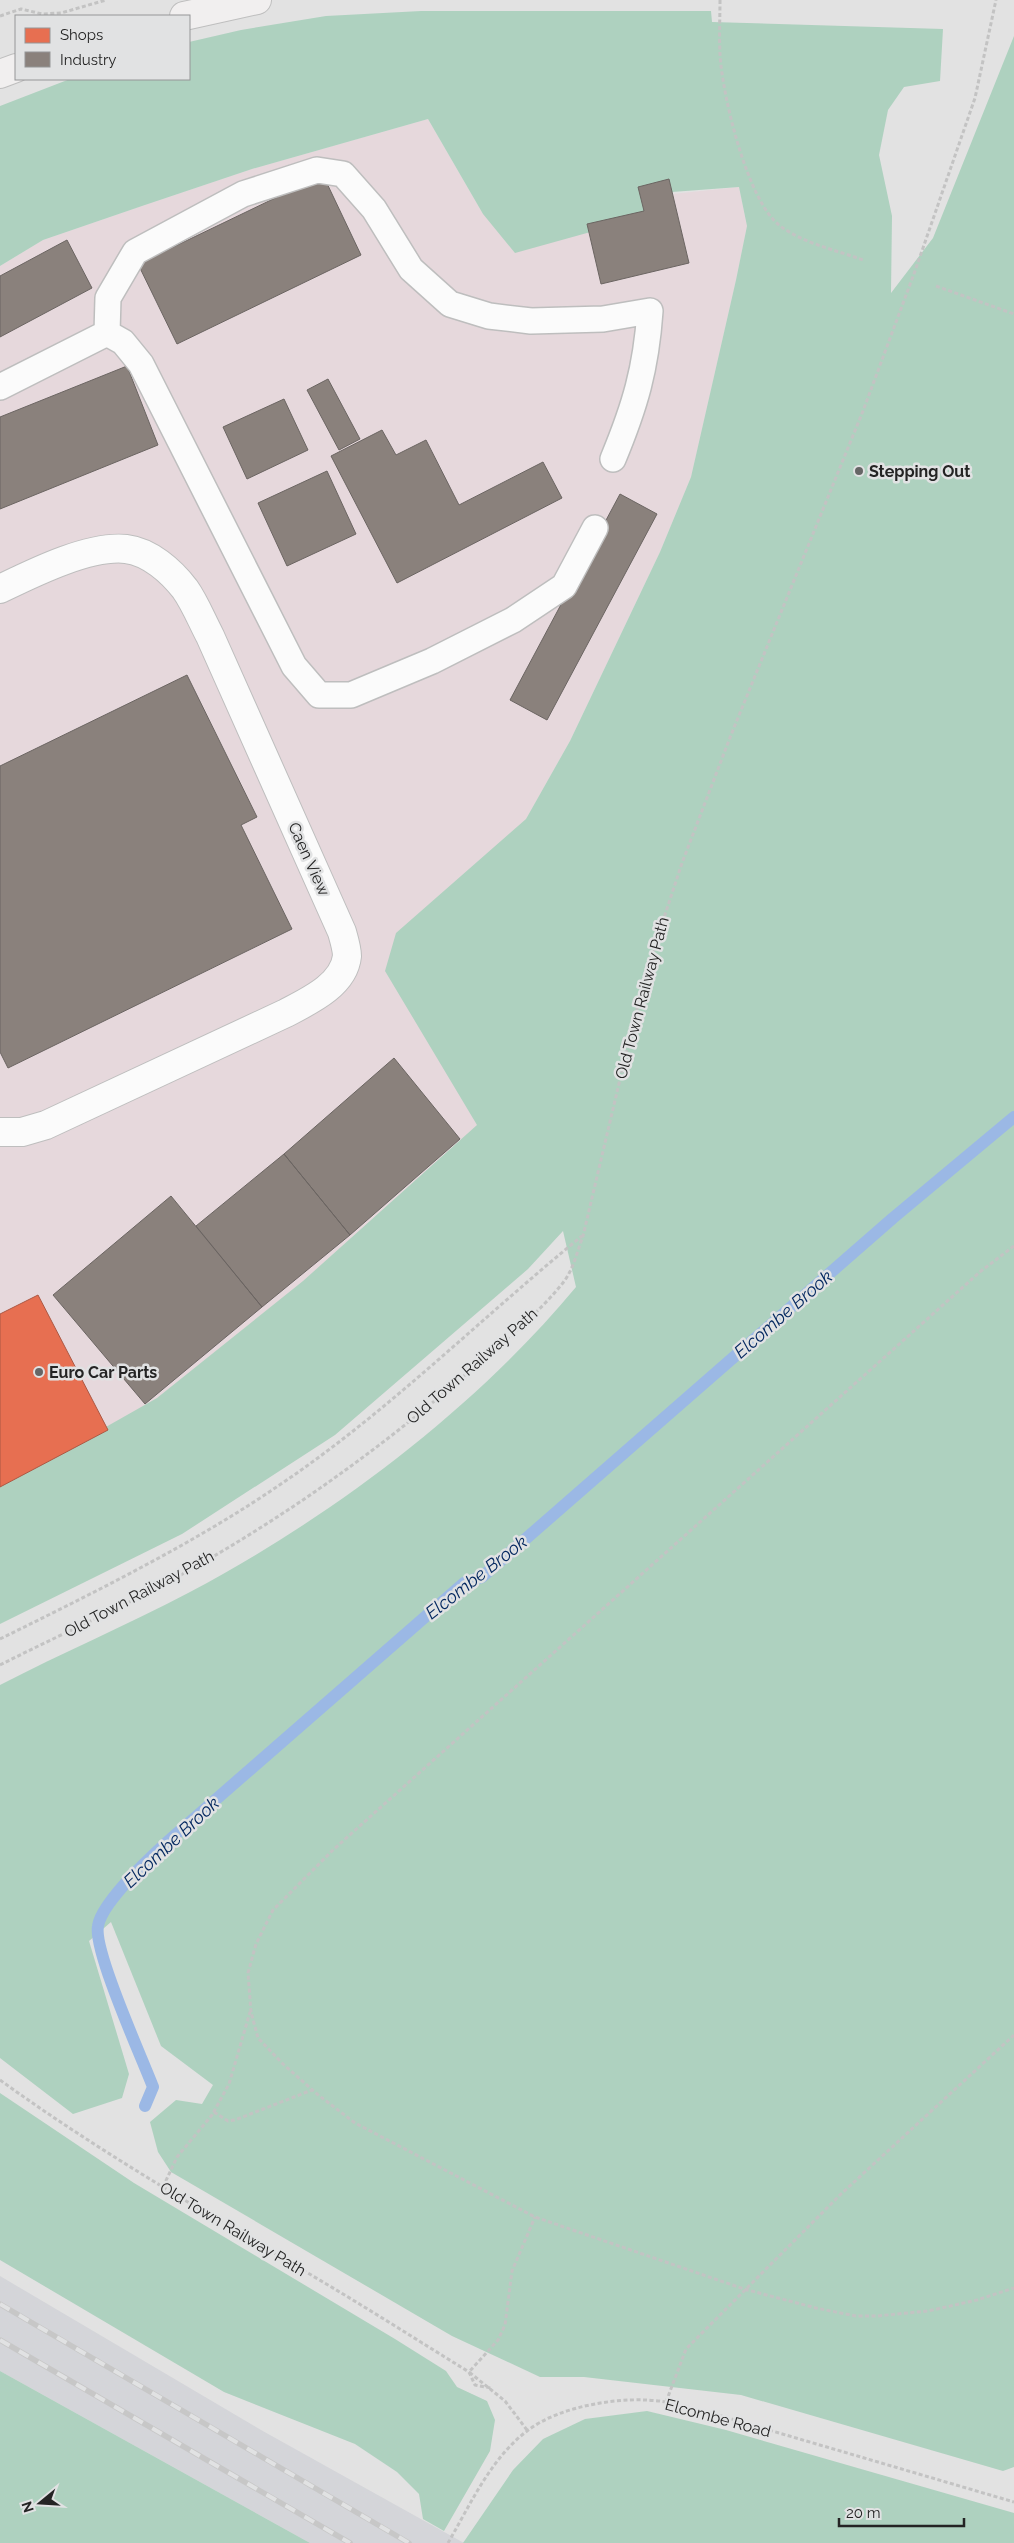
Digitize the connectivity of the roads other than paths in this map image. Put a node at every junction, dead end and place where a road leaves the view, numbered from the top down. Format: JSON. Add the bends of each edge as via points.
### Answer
{"nodes":[{"id":1,"x":257,"y":0,"type":"edge"},
{"id":2,"x":189,"y":15,"type":"edge"},
{"id":3,"x":107,"y":333,"type":"junction"},
{"id":4,"x":0,"y":387,"type":"edge"},
{"id":5,"x":613,"y":459,"type":"dead end"},
{"id":6,"x":595,"y":528,"type":"dead end"},
{"id":7,"x":0,"y":589,"type":"edge"},
{"id":8,"x":0,"y":1132,"type":"edge"}],
"edges":[{"from":1,"to":2,"type":"main road"},
{"from":3,"to":4,"type":"lane"},
{"from":3,"to":5,"type":"lane","via":[[108,298],[135,252],[243,194],[317,170],[343,174],[374,209],[411,269],[450,304],[489,316],[531,321],[604,319],[650,311],[647,352],[634,408]]},
{"from":3,"to":6,"type":"lane","via":[[123,342],[142,364],[294,666],[319,695],[351,695],[432,661],[513,620],[564,586]]},
{"from":7,"to":8,"type":"street","name":"Caen View","via":[[67,560],[126,549],[151,558],[170,572],[186,590],[210,636],[342,932],[347,955],[341,972],[329,986],[286,1013],[46,1124],[22,1132]]}]}
